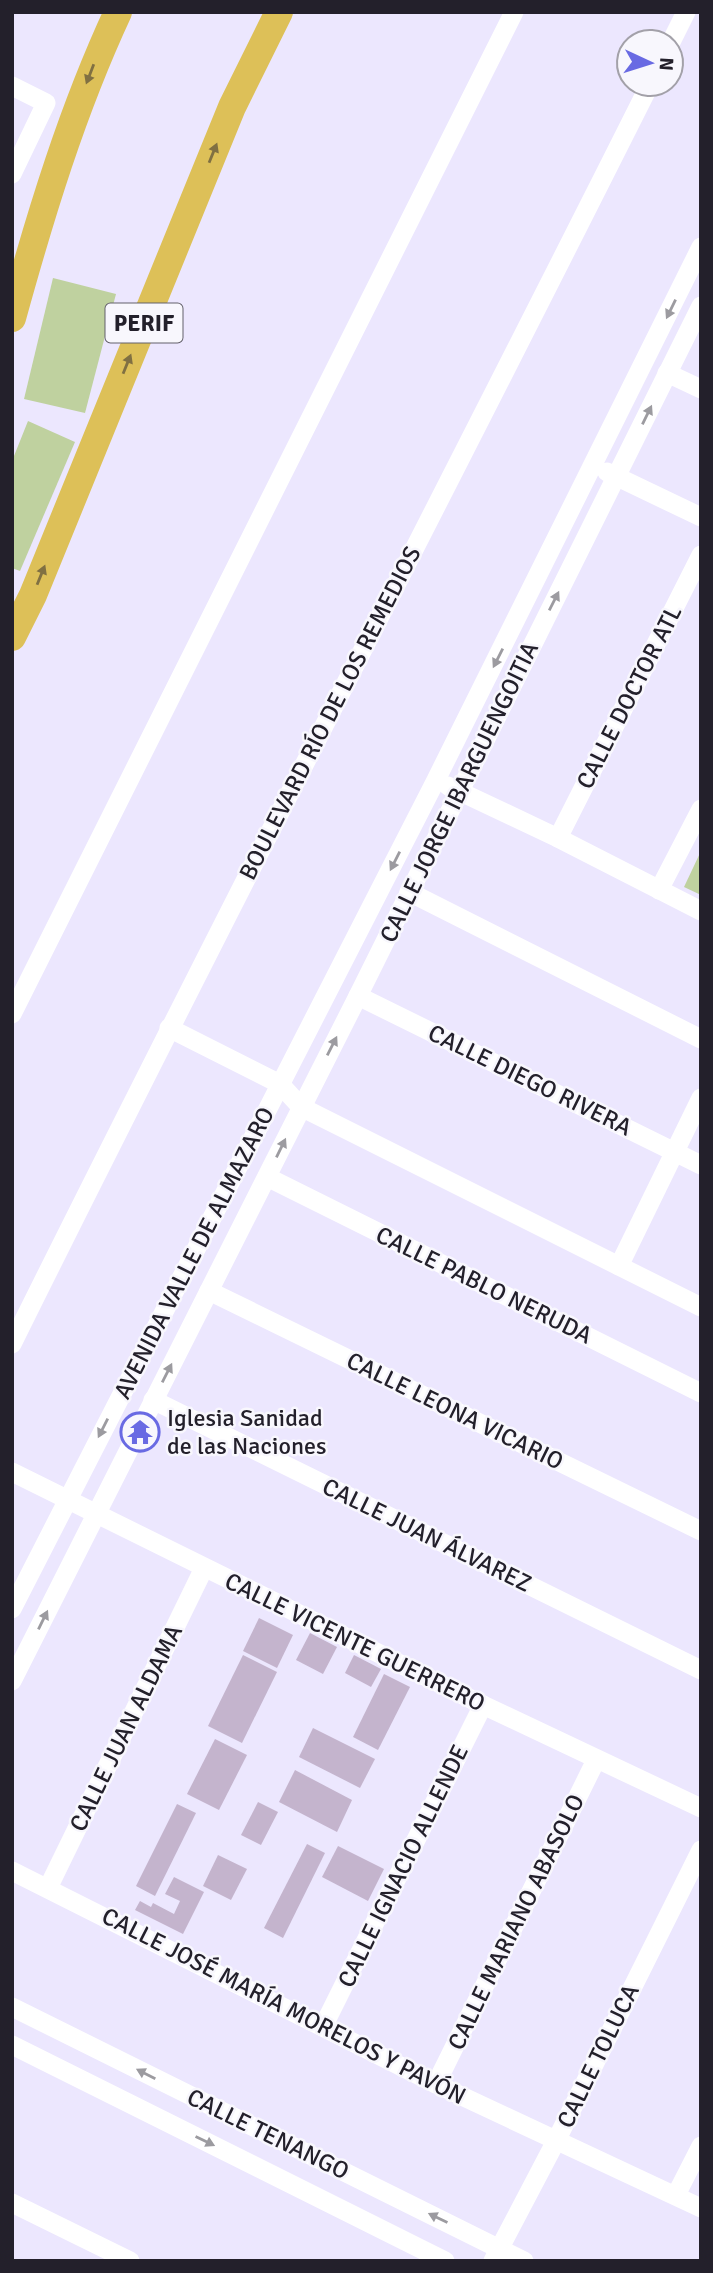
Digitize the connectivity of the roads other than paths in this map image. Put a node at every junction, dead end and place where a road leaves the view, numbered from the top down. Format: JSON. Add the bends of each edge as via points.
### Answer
{"nodes":[{"id":1,"x":118,"y":12,"type":"edge"},
{"id":2,"x":279,"y":12,"type":"edge"},
{"id":3,"x":514,"y":12,"type":"edge"},
{"id":4,"x":686,"y":12,"type":"edge"},
{"id":5,"x":678,"y":28,"type":"edge"},
{"id":6,"x":12,"y":86,"type":"edge"},
{"id":7,"x":643,"y":98,"type":"edge"},
{"id":8,"x":12,"y":174,"type":"edge"},
{"id":9,"x":701,"y":247,"type":"edge"},
{"id":10,"x":701,"y":306,"type":"edge"},
{"id":11,"x":12,"y":318,"type":"edge"},
{"id":12,"x":667,"y":373,"type":"junction"},
{"id":13,"x":701,"y":389,"type":"edge"},
{"id":14,"x":594,"y":465,"type":"junction"},
{"id":15,"x":617,"y":476,"type":"junction"},
{"id":16,"x":701,"y":517,"type":"edge"},
{"id":17,"x":701,"y":555,"type":"edge"},
{"id":18,"x":12,"y":637,"type":"edge"},
{"id":19,"x":436,"y":780,"type":"junction"},
{"id":20,"x":458,"y":791,"type":"junction"},
{"id":21,"x":701,"y":809,"type":"edge"},
{"id":22,"x":558,"y":838,"type":"junction"},
{"id":23,"x":659,"y":890,"type":"junction"},
{"id":24,"x":409,"y":892,"type":"junction"},
{"id":25,"x":701,"y":911,"type":"edge"},
{"id":26,"x":358,"y":996,"type":"junction"},
{"id":27,"x":12,"y":1014,"type":"edge"},
{"id":28,"x":169,"y":1028,"type":"junction"},
{"id":29,"x":701,"y":1039,"type":"edge"},
{"id":30,"x":280,"y":1084,"type":"junction"},
{"id":31,"x":701,"y":1098,"type":"edge"},
{"id":32,"x":301,"y":1107,"type":"junction"},
{"id":33,"x":674,"y":1151,"type":"junction"},
{"id":34,"x":701,"y":1165,"type":"edge"},
{"id":35,"x":267,"y":1177,"type":"junction"},
{"id":36,"x":619,"y":1266,"type":"junction"},
{"id":37,"x":209,"y":1291,"type":"junction"},
{"id":38,"x":701,"y":1307,"type":"edge"},
{"id":39,"x":12,"y":1344,"type":"edge"},
{"id":40,"x":701,"y":1393,"type":"edge"},
{"id":41,"x":153,"y":1400,"type":"junction"},
{"id":42,"x":12,"y":1472,"type":"edge"},
{"id":43,"x":66,"y":1500,"type":"junction"},
{"id":44,"x":95,"y":1514,"type":"junction"},
{"id":45,"x":701,"y":1531,"type":"edge"},
{"id":46,"x":204,"y":1568,"type":"junction"},
{"id":47,"x":12,"y":1609,"type":"edge"},
{"id":48,"x":701,"y":1670,"type":"edge"},
{"id":49,"x":12,"y":1681,"type":"edge"},
{"id":50,"x":483,"y":1705,"type":"junction"},
{"id":51,"x":596,"y":1760,"type":"junction"},
{"id":52,"x":701,"y":1808,"type":"edge"},
{"id":53,"x":701,"y":1850,"type":"edge"},
{"id":54,"x":12,"y":1871,"type":"edge"},
{"id":55,"x":48,"y":1888,"type":"junction"},
{"id":56,"x":12,"y":2007,"type":"edge"},
{"id":57,"x":323,"y":2027,"type":"junction"},
{"id":58,"x":12,"y":2045,"type":"edge"},
{"id":59,"x":436,"y":2084,"type":"junction"},
{"id":60,"x":190,"y":2096,"type":"junction"},
{"id":61,"x":174,"y":2126,"type":"junction"},
{"id":62,"x":557,"y":2139,"type":"junction"},
{"id":63,"x":701,"y":2146,"type":"edge"},
{"id":64,"x":676,"y":2195,"type":"junction"},
{"id":65,"x":12,"y":2203,"type":"edge"},
{"id":66,"x":701,"y":2208,"type":"edge"},
{"id":67,"x":496,"y":2255,"type":"edge"},
{"id":68,"x":130,"y":2261,"type":"edge"},
{"id":69,"x":445,"y":2261,"type":"edge"},
{"id":70,"x":524,"y":2261,"type":"edge"}],
"edges":[{"from":1,"to":11,"type":"highway","one_way":true,"via":[[63,144]]},
{"from":18,"to":2,"type":"highway","number":"PERIF","one_way":true,"via":[[232,107]]},
{"from":3,"to":27,"type":"street"},
{"from":4,"to":5,"type":"street"},
{"from":6,"to":8,"type":"street","via":[[46,103]]},
{"from":7,"to":28,"type":"street","name":"BOULEVARD RÍO DE LOS REMEDIOS"},
{"from":9,"to":14,"type":"street","name":"CALLE JORGE IBARGUENGOITIA","one_way":true},
{"from":10,"to":12,"type":"street","name":"CALLE JORGE IBARGUENGOITIA"},
{"from":12,"to":13,"type":"street"},
{"from":15,"to":12,"type":"street","name":"CALLE JORGE IBARGUENGOITIA","one_way":true},
{"from":14,"to":15,"type":"street"},
{"from":14,"to":19,"type":"street","name":"CALLE JORGE IBARGUENGOITIA","one_way":true},
{"from":15,"to":16,"type":"street"},
{"from":20,"to":15,"type":"street","name":"CALLE JORGE IBARGUENGOITIA","one_way":true},
{"from":17,"to":22,"type":"street","name":"CALLE DOCTOR ATL"},
{"from":19,"to":20,"type":"street"},
{"from":19,"to":30,"type":"street","name":"CALLE JORGE IBARGUENGOITIA","one_way":true},
{"from":20,"to":22,"type":"street"},
{"from":20,"to":24,"type":"street","name":"CALLE JORGE IBARGUENGOITIA"},
{"from":21,"to":23,"type":"street"},
{"from":22,"to":23,"type":"street"},
{"from":23,"to":25,"type":"street"},
{"from":24,"to":26,"type":"street","name":"CALLE JORGE IBARGUENGOITIA"},
{"from":24,"to":29,"type":"street"},
{"from":32,"to":26,"type":"street","name":"CALLE JORGE IBARGUENGOITIA","one_way":true},
{"from":26,"to":33,"type":"street","name":"CALLE DIEGO RIVERA"},
{"from":28,"to":30,"type":"street"},
{"from":28,"to":39,"type":"street","name":"BOULEVARD RÍO DE LOS REMEDIOS"},
{"from":30,"to":32,"type":"street"},
{"from":30,"to":43,"type":"street","name":"AVENIDA VALLE DE ALMAZARO","one_way":true},
{"from":31,"to":33,"type":"street"},
{"from":35,"to":32,"type":"street","name":"AVENIDA VALLE DE ALMAZARO","one_way":true},
{"from":32,"to":36,"type":"street"},
{"from":33,"to":34,"type":"street","name":"CALLE DIEGO RIVERA"},
{"from":33,"to":36,"type":"street"},
{"from":35,"to":37,"type":"street","name":"AVENIDA VALLE DE ALMAZARO"},
{"from":35,"to":40,"type":"street","name":"CALLE PABLO NERUDA"},
{"from":36,"to":38,"type":"street"},
{"from":41,"to":37,"type":"street","name":"AVENIDA VALLE DE ALMAZARO","one_way":true},
{"from":37,"to":45,"type":"street","name":"CALLE LEONA VICARIO"},
{"from":41,"to":44,"type":"street","name":"AVENIDA VALLE DE ALMAZARO"},
{"from":41,"to":48,"type":"street","name":"CALLE JUAN ÁLVAREZ"},
{"from":42,"to":43,"type":"street","name":"CALLE VICENTE GUERRERO"},
{"from":43,"to":44,"type":"street","name":"CALLE VICENTE GUERRERO"},
{"from":43,"to":47,"type":"street","name":"AVENIDA VALLE DE ALMAZARO"},
{"from":44,"to":46,"type":"street","name":"CALLE VICENTE GUERRERO"},
{"from":49,"to":44,"type":"street","name":"AVENIDA VALLE DE ALMAZARO","one_way":true},
{"from":46,"to":50,"type":"street","name":"CALLE VICENTE GUERRERO"},
{"from":46,"to":55,"type":"street","name":"CALLE JUAN ALDAMA"},
{"from":50,"to":51,"type":"street","name":"CALLE VICENTE GUERRERO"},
{"from":50,"to":57,"type":"street","name":"CALLE IGNACIO ALLENDE"},
{"from":51,"to":52,"type":"street","name":"CALLE VICENTE GUERRERO"},
{"from":51,"to":59,"type":"street","name":"CALLE MARIANO ABASOLO"},
{"from":53,"to":62,"type":"street","name":"CALLE TOLUCA"},
{"from":54,"to":55,"type":"street","name":"CALLE JOSÉ MARÍA MORELOS Y PAVÓN"},
{"from":55,"to":57,"type":"street","name":"CALLE JOSÉ MARÍA MORELOS Y PAVÓN"},
{"from":60,"to":56,"type":"street","name":"CALLE TENANGO","one_way":true},
{"from":57,"to":59,"type":"street","name":"CALLE JOSÉ MARÍA MORELOS Y PAVÓN"},
{"from":58,"to":61,"type":"street","name":"CALLE TENANGO"},
{"from":59,"to":62,"type":"street","name":"CALLE JOSÉ MARÍA MORELOS Y PAVÓN"},
{"from":60,"to":61,"type":"street"},
{"from":67,"to":60,"type":"street","name":"CALLE TENANGO","one_way":true},
{"from":61,"to":69,"type":"street","name":"CALLE TENANGO","one_way":true},
{"from":62,"to":64,"type":"street","name":"CALLE JOSÉ MARÍA MORELOS Y PAVÓN"},
{"from":62,"to":67,"type":"street","name":"CALLE TOLUCA"},
{"from":63,"to":64,"type":"street"},
{"from":64,"to":66,"type":"street","name":"CALLE JOSÉ MARÍA MORELOS Y PAVÓN"},
{"from":65,"to":68,"type":"street"},
{"from":67,"to":70,"type":"street","name":"CALLE TENANGO"}]}
